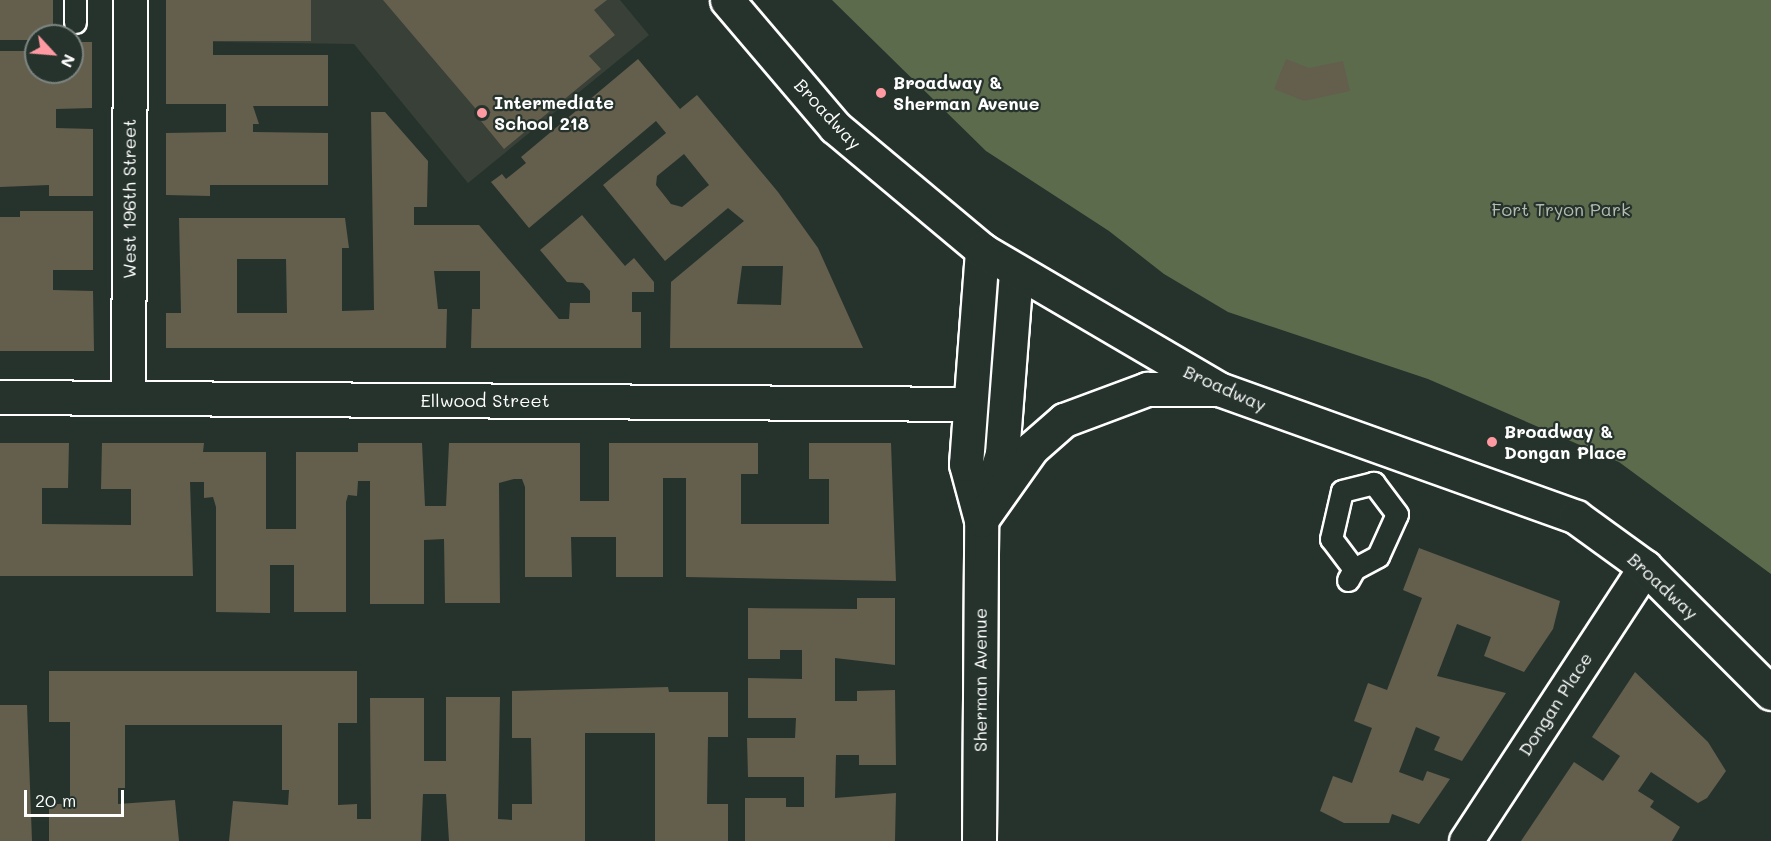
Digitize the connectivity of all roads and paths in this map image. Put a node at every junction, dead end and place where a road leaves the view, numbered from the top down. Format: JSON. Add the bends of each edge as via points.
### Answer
{"nodes":[{"id":1,"x":75,"y":0,"type":"edge"},
{"id":2,"x":130,"y":0,"type":"edge"},
{"id":3,"x":727,"y":0,"type":"edge"},
{"id":4,"x":75,"y":22,"type":"dead end"},
{"id":5,"x":982,"y":250,"type":"junction"},
{"id":6,"x":1016,"y":272,"type":"junction"},
{"id":7,"x":1219,"y":389,"type":"junction"},
{"id":8,"x":0,"y":397,"type":"edge"},
{"id":9,"x":128,"y":398,"type":"junction"},
{"id":10,"x":969,"y":404,"type":"junction"},
{"id":11,"x":1387,"y":450,"type":"junction"},
{"id":12,"x":1374,"y":483,"type":"junction"},
{"id":13,"x":981,"y":520,"type":"junction"},
{"id":14,"x":1645,"y":567,"type":"junction"},
{"id":15,"x":1771,"y":693,"type":"edge"},
{"id":16,"x":979,"y":841,"type":"edge"},
{"id":17,"x":1466,"y":841,"type":"edge"}],
"edges":[{"from":1,"to":4,"type":"lane"},
{"from":2,"to":9,"type":"main road","name":"West 196th Street"},
{"from":3,"to":5,"type":"main road","name":"Broadway","via":[[835,128]]},
{"from":5,"to":6,"type":"main road","name":"Broadway"},
{"from":5,"to":10,"type":"main road","name":"Sherman Avenue"},
{"from":6,"to":7,"type":"main road","name":"Broadway"},
{"from":6,"to":13,"type":"main road","name":"Sherman Avenue","via":[[1002,454]]},
{"from":7,"to":11,"type":"main road","name":"Broadway"},
{"from":7,"to":13,"type":"main road","via":[[1147,389],[1064,420],[1026,456]]},
{"from":8,"to":9,"type":"main road","name":"Ellwood Street"},
{"from":9,"to":10,"type":"main road","name":"Ellwood Street"},
{"from":10,"to":13,"type":"main road","name":"Sherman Avenue","via":[[966,464]]},
{"from":11,"to":12,"type":"lane"},
{"from":11,"to":14,"type":"main road","name":"Broadway","via":[[1576,517]]},
{"from":12,"to":12,"type":"lane","via":[[1342,491],[1331,539],[1351,574],[1378,556],[1397,514]]},
{"from":13,"to":16,"type":"main road","name":"Sherman Avenue"},
{"from":14,"to":15,"type":"main road","name":"Broadway"},
{"from":14,"to":17,"type":"main road","name":"Dongan Place"}]}
